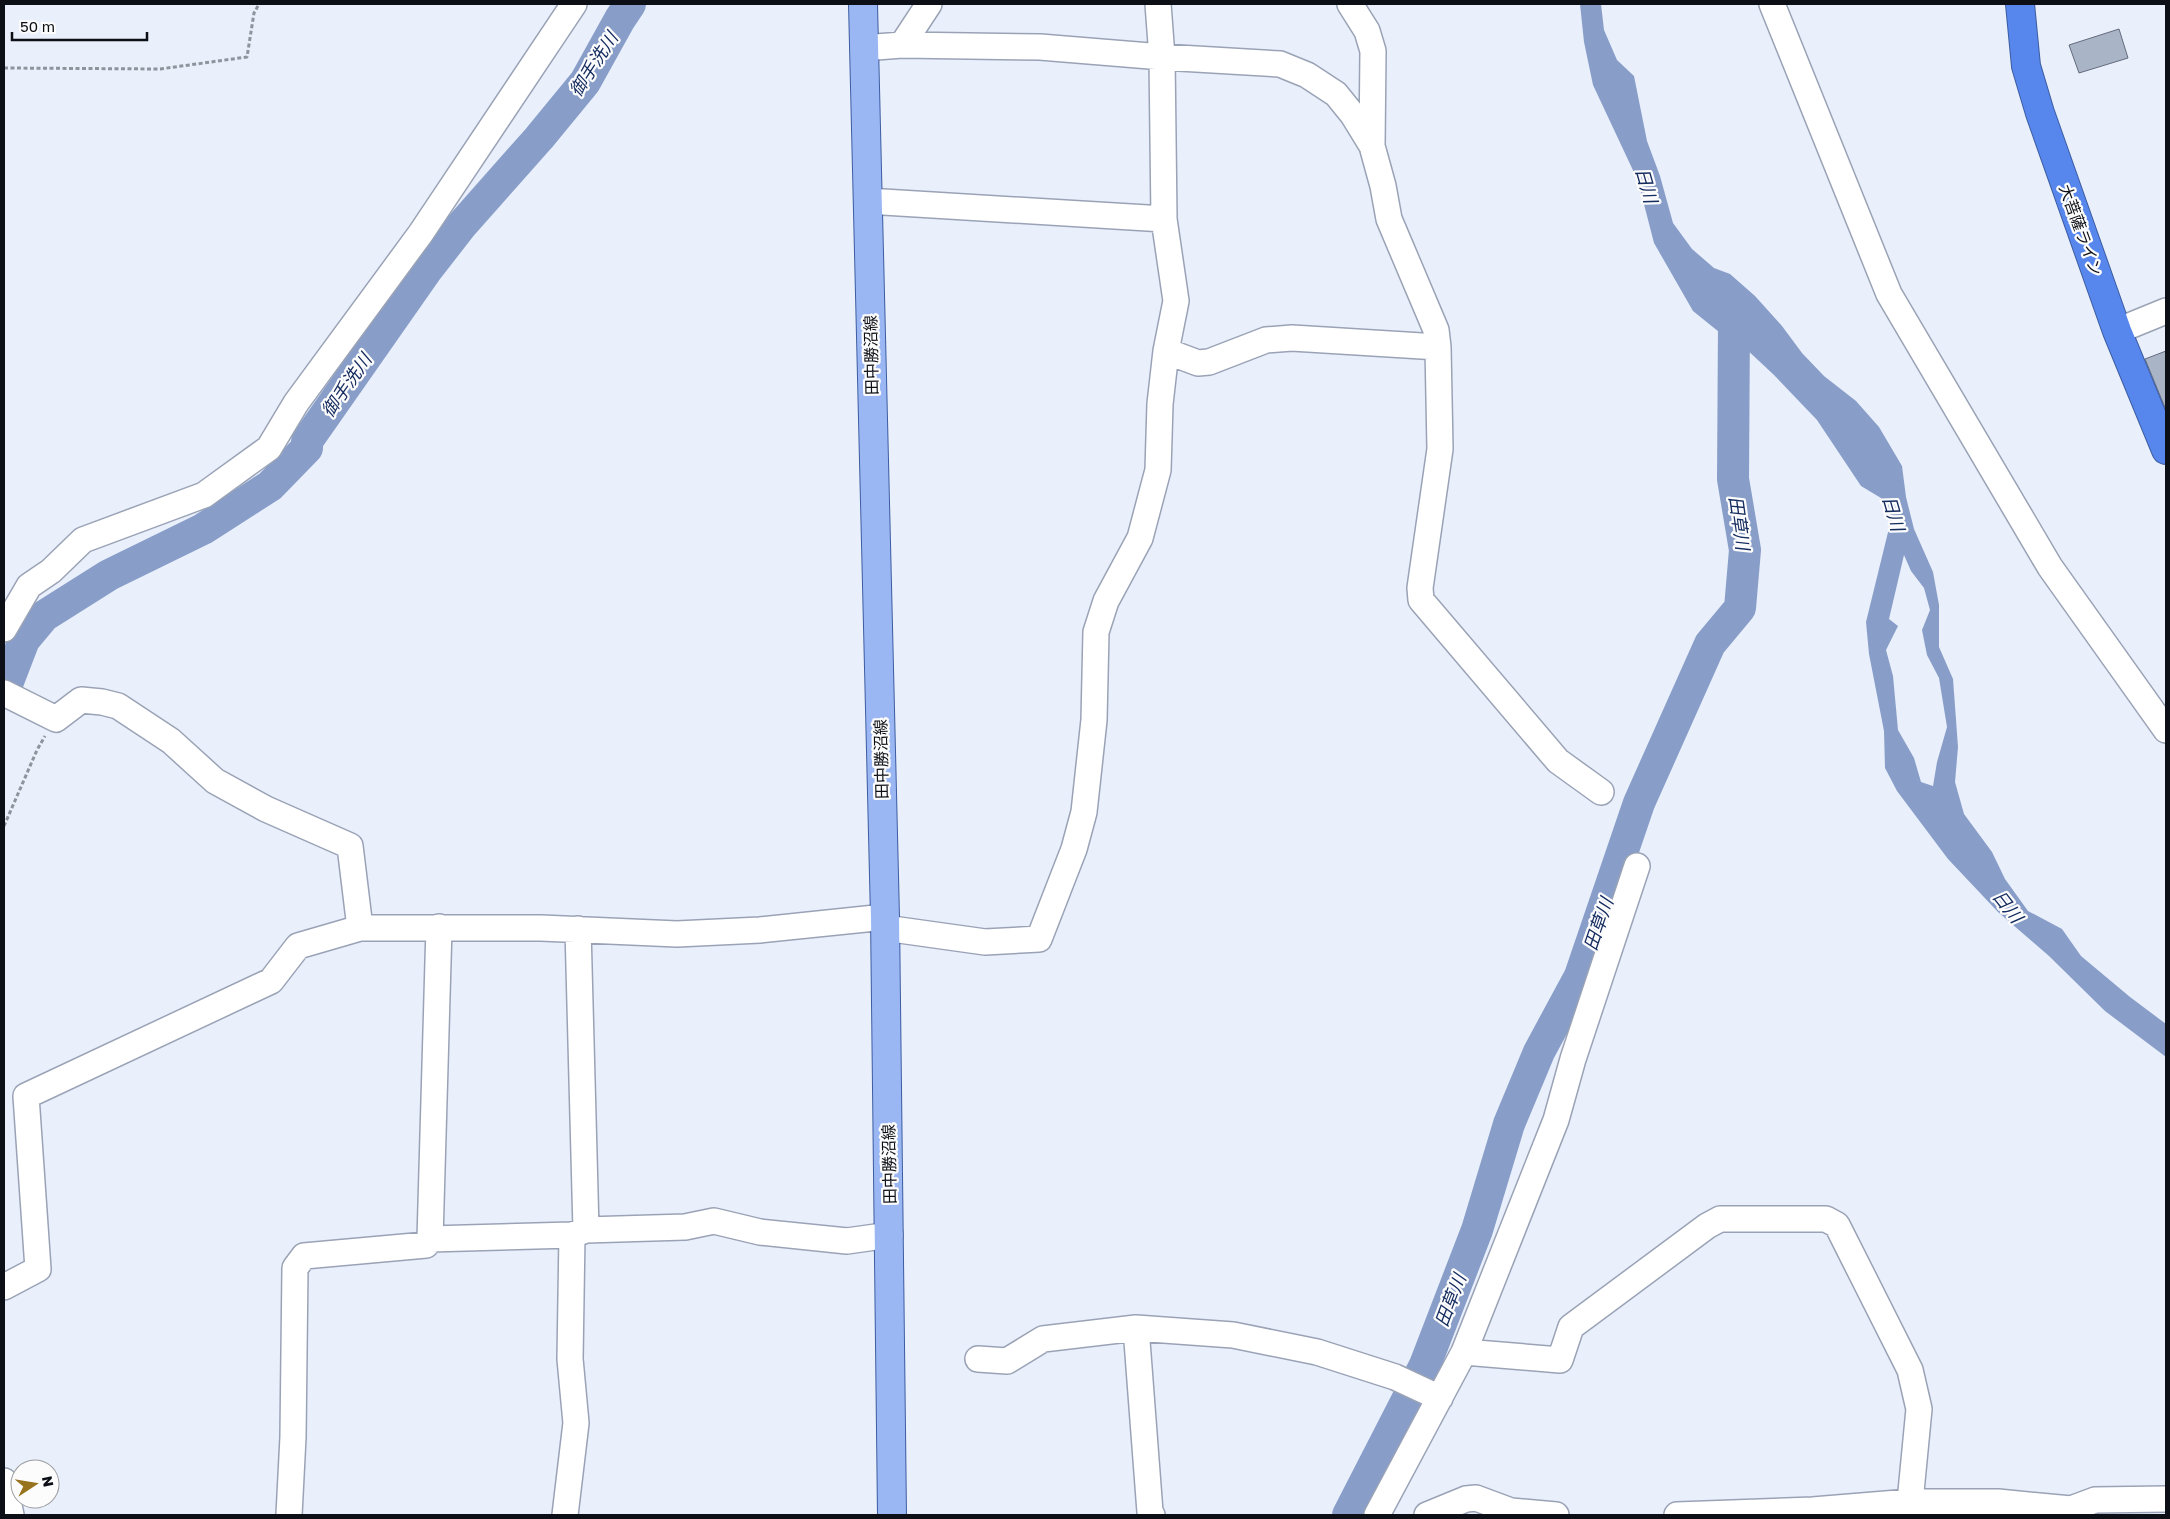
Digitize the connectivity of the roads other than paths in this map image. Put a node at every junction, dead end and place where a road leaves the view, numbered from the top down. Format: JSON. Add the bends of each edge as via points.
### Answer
{"nodes":[{"id":1,"x":574,"y":4,"type":"edge"},
{"id":2,"x":862,"y":4,"type":"edge"},
{"id":3,"x":930,"y":4,"type":"edge"},
{"id":4,"x":1158,"y":4,"type":"edge"},
{"id":5,"x":1350,"y":4,"type":"edge"},
{"id":6,"x":1772,"y":4,"type":"edge"},
{"id":7,"x":2020,"y":4,"type":"edge"},
{"id":8,"x":902,"y":45,"type":"junction"},
{"id":9,"x":863,"y":48,"type":"junction"},
{"id":10,"x":1162,"y":57,"type":"junction"},
{"id":11,"x":1372,"y":146,"type":"junction"},
{"id":12,"x":867,"y":202,"type":"junction"},
{"id":13,"x":1164,"y":219,"type":"junction"},
{"id":14,"x":2166,"y":311,"type":"edge"},
{"id":15,"x":2117,"y":331,"type":"junction"},
{"id":16,"x":1438,"y":346,"type":"junction"},
{"id":17,"x":1166,"y":351,"type":"junction"},
{"id":18,"x":2166,"y":450,"type":"edge"},
{"id":19,"x":4,"y":629,"type":"edge"},
{"id":20,"x":4,"y":693,"type":"edge"},
{"id":21,"x":2166,"y":730,"type":"edge"},
{"id":22,"x":1601,"y":792,"type":"dead end"},
{"id":23,"x":1637,"y":866,"type":"dead end"},
{"id":24,"x":885,"y":923,"type":"junction"},
{"id":25,"x":439,"y":927,"type":"junction"},
{"id":26,"x":360,"y":928,"type":"junction"},
{"id":27,"x":578,"y":930,"type":"junction"},
{"id":28,"x":579,"y":1232,"type":"junction"},
{"id":29,"x":890,"y":1235,"type":"junction"},
{"id":30,"x":430,"y":1239,"type":"junction"},
{"id":31,"x":4,"y":1287,"type":"edge"},
{"id":32,"x":1136,"y":1328,"type":"junction"},
{"id":33,"x":1464,"y":1352,"type":"junction"},
{"id":34,"x":978,"y":1359,"type":"dead end"},
{"id":35,"x":1437,"y":1397,"type":"junction"},
{"id":36,"x":4,"y":1481,"type":"edge"},
{"id":37,"x":2166,"y":1499,"type":"edge"},
{"id":38,"x":1910,"y":1502,"type":"junction"},
{"id":39,"x":11,"y":1515,"type":"edge"},
{"id":40,"x":289,"y":1515,"type":"edge"},
{"id":41,"x":565,"y":1515,"type":"edge"},
{"id":42,"x":892,"y":1515,"type":"edge"},
{"id":43,"x":1152,"y":1515,"type":"edge"},
{"id":44,"x":1377,"y":1515,"type":"edge"},
{"id":45,"x":1428,"y":1515,"type":"edge"},
{"id":46,"x":1556,"y":1515,"type":"edge"},
{"id":47,"x":1677,"y":1515,"type":"edge"}],
"edges":[{"from":1,"to":19,"type":"street","via":[[421,233],[296,403],[269,448],[204,495],[83,540],[51,571],[29,586]]},
{"from":2,"to":9,"type":"main road","name":"田中勝沼線"},
{"from":3,"to":8,"type":"street"},
{"from":4,"to":10,"type":"street"},
{"from":5,"to":11,"type":"street","via":[[1367,31],[1373,51]]},
{"from":6,"to":21,"type":"street","via":[[1889,294],[2050,567]]},
{"from":7,"to":15,"type":"highway","name":"大菩薩ライン","via":[[2026,66]]},
{"from":8,"to":9,"type":"street"},
{"from":8,"to":10,"type":"street","via":[[1040,47]]},
{"from":9,"to":12,"type":"main road","name":"田中勝沼線"},
{"from":10,"to":11,"type":"street","via":[[1280,64],[1307,75],[1336,94]]},
{"from":10,"to":13,"type":"street"},
{"from":11,"to":16,"type":"street","via":[[1389,219],[1436,330]]},
{"from":12,"to":13,"type":"street"},
{"from":12,"to":24,"type":"main road","name":"田中勝沼線"},
{"from":13,"to":17,"type":"street","via":[[1176,301]]},
{"from":14,"to":15,"type":"street"},
{"from":15,"to":18,"type":"highway","name":"大菩薩ライン"},
{"from":16,"to":17,"type":"street","via":[[1292,338],[1266,340],[1209,362],[1198,363]]},
{"from":16,"to":22,"type":"street","via":[[1440,449],[1420,588],[1422,600],[1558,761]]},
{"from":17,"to":24,"type":"street","via":[[1158,470],[1140,538],[1106,601],[1096,632],[1094,720],[1084,812],[1074,849],[1039,939],[985,942]]},
{"from":20,"to":26,"type":"street","via":[[52,716],[81,700],[118,706],[171,741],[215,782],[266,809],[350,846]]},
{"from":23,"to":33,"type":"street","via":[[1573,1058],[1556,1120]]},
{"from":24,"to":27,"type":"street","via":[[678,934]]},
{"from":24,"to":29,"type":"main road","name":"田中勝沼線"},
{"from":25,"to":26,"type":"street"},
{"from":25,"to":27,"type":"street"},
{"from":25,"to":30,"type":"street"},
{"from":26,"to":31,"type":"street","via":[[298,946],[272,981],[26,1096],[38,1269]]},
{"from":27,"to":28,"type":"street"},
{"from":28,"to":29,"type":"street","via":[[685,1227],[714,1221],[760,1232],[847,1241]]},
{"from":28,"to":30,"type":"street"},
{"from":28,"to":41,"type":"street","via":[[570,1360],[576,1423]]},
{"from":29,"to":42,"type":"main road","name":"田中勝沼線"},
{"from":30,"to":40,"type":"street","via":[[426,1245],[304,1256],[295,1268]]},
{"from":32,"to":34,"type":"street","via":[[1043,1339],[1007,1360]]},
{"from":32,"to":35,"type":"street","via":[[1233,1334],[1317,1352],[1395,1377]]},
{"from":32,"to":43,"type":"street"},
{"from":33,"to":35,"type":"street"},
{"from":33,"to":38,"type":"street","via":[[1560,1360],[1571,1327],[1707,1226],[1720,1220],[1826,1219],[1837,1225],[1910,1370],[1919,1409]]},
{"from":35,"to":44,"type":"street"},
{"from":36,"to":39,"type":"street"},
{"from":37,"to":38,"type":"street","via":[[2095,1500],[2071,1509],[1998,1502]]},
{"from":38,"to":47,"type":"street","via":[[1813,1510]]},
{"from":45,"to":46,"type":"street","via":[[1476,1498],[1511,1511]]}]}
